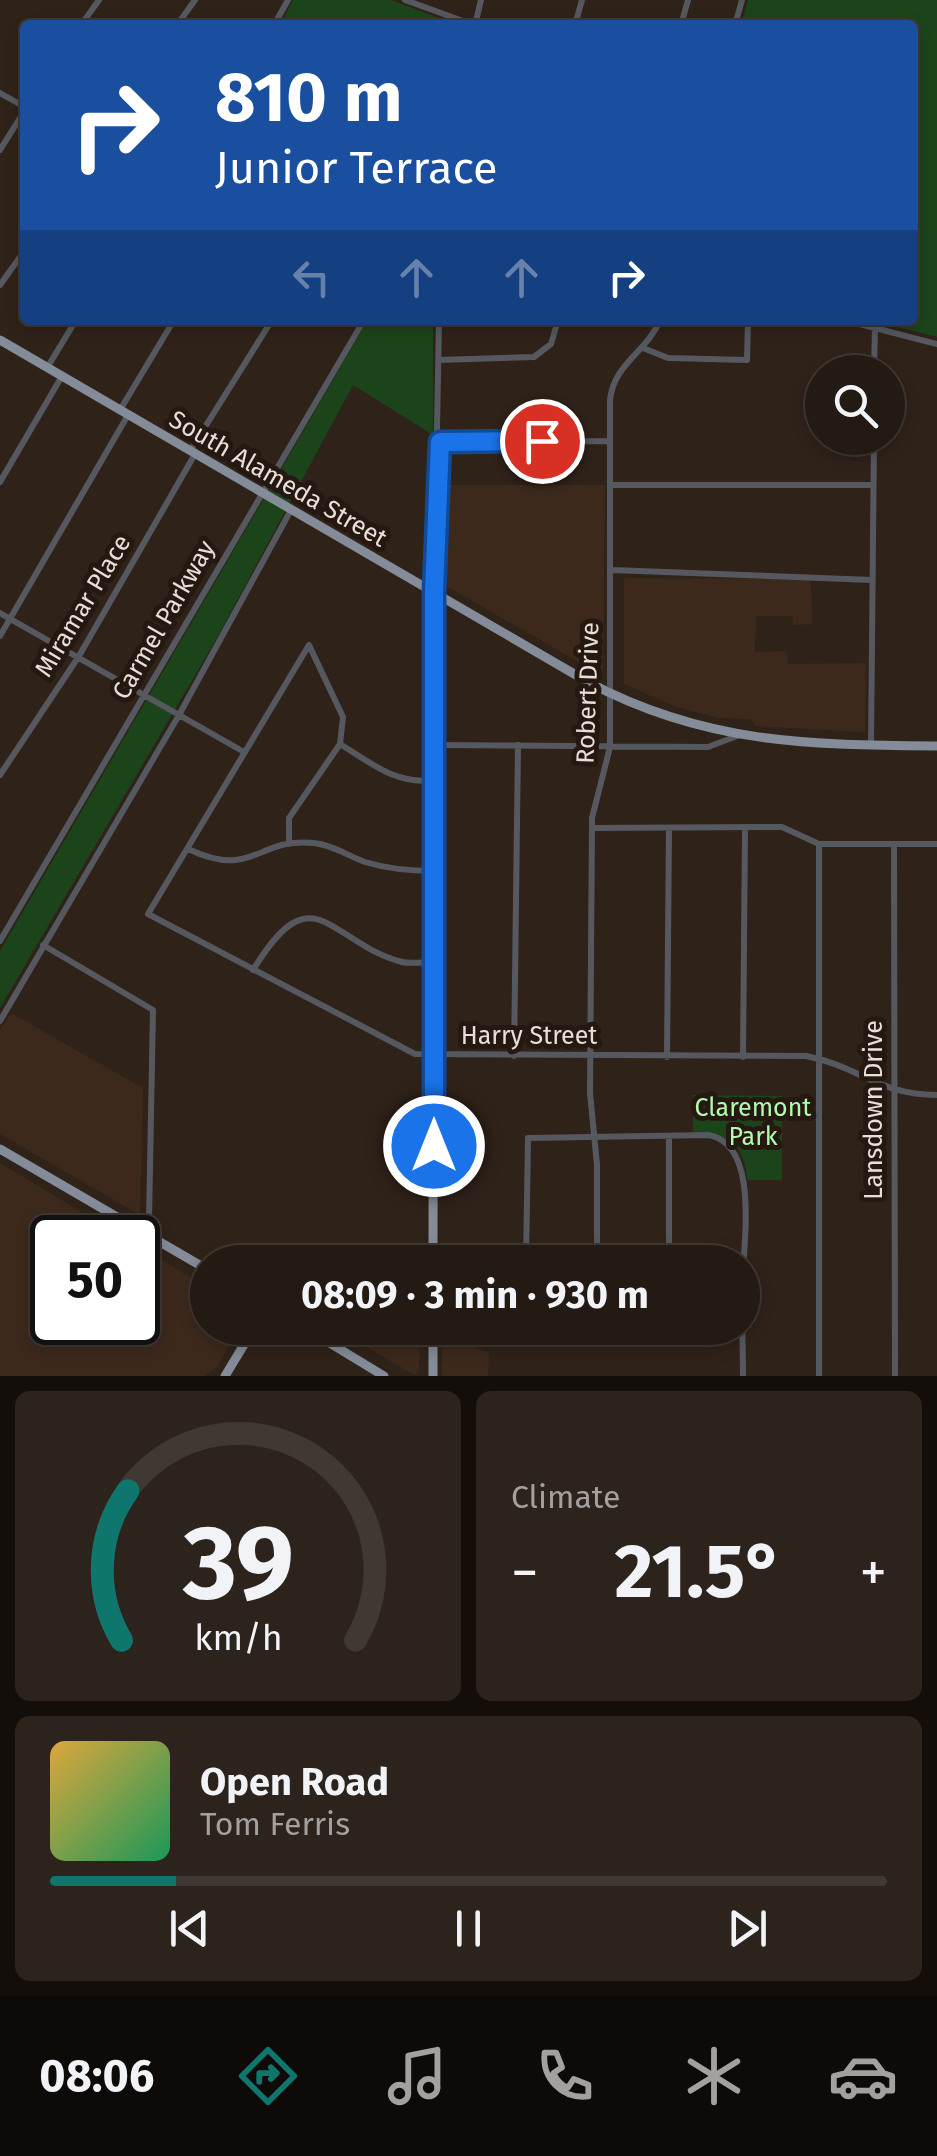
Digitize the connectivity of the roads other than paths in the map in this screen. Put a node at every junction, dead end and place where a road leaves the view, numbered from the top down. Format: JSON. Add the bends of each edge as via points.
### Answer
{"nodes":[{"id":1,"x":405,"y":0,"type":"edge"},
{"id":2,"x":461,"y":20,"type":"edge"},
{"id":3,"x":20,"y":116,"type":"edge"},
{"id":4,"x":0,"y":150,"type":"edge"},
{"id":5,"x":20,"y":257,"type":"edge"},
{"id":6,"x":0,"y":284,"type":"edge"},
{"id":7,"x":73,"y":325,"type":"edge"},
{"id":8,"x":171,"y":325,"type":"edge"},
{"id":9,"x":269,"y":325,"type":"edge"},
{"id":10,"x":361,"y":325,"type":"edge"},
{"id":11,"x":440,"y":325,"type":"edge"},
{"id":12,"x":557,"y":325,"type":"edge"},
{"id":13,"x":654,"y":325,"type":"edge"},
{"id":14,"x":748,"y":325,"type":"edge"},
{"id":15,"x":863,"y":325,"type":"edge"},
{"id":16,"x":875,"y":328,"type":"junction"},
{"id":17,"x":0,"y":340,"type":"edge"},
{"id":18,"x":937,"y":344,"type":"edge"},
{"id":19,"x":643,"y":348,"type":"junction"},
{"id":20,"x":874,"y":355,"type":"edge"},
{"id":21,"x":439,"y":360,"type":"junction"},
{"id":22,"x":47,"y":368,"type":"junction"},
{"id":23,"x":62,"y":376,"type":"junction"},
{"id":24,"x":124,"y":412,"type":"junction"},
{"id":25,"x":610,"y":441,"type":"junction"},
{"id":26,"x":440,"y":442,"type":"junction"},
{"id":27,"x":192,"y":452,"type":"junction"},
{"id":28,"x":874,"y":455,"type":"edge"},
{"id":29,"x":0,"y":482,"type":"edge"},
{"id":30,"x":610,"y":485,"type":"junction"},
{"id":31,"x":873,"y":485,"type":"junction"},
{"id":32,"x":262,"y":493,"type":"junction"},
{"id":33,"x":291,"y":510,"type":"junction"},
{"id":34,"x":612,"y":570,"type":"junction"},
{"id":35,"x":872,"y":580,"type":"junction"},
{"id":36,"x":434,"y":592,"type":"junction"},
{"id":37,"x":0,"y":613,"type":"edge"},
{"id":38,"x":12,"y":618,"type":"junction"},
{"id":39,"x":0,"y":636,"type":"edge"},
{"id":40,"x":80,"y":656,"type":"junction"},
{"id":41,"x":609,"y":694,"type":"junction"},
{"id":42,"x":144,"y":695,"type":"junction"},
{"id":43,"x":179,"y":715,"type":"junction"},
{"id":44,"x":737,"y":736,"type":"junction"},
{"id":45,"x":340,"y":744,"type":"junction"},
{"id":46,"x":434,"y":745,"type":"junction"},
{"id":47,"x":518,"y":745,"type":"junction"},
{"id":48,"x":871,"y":745,"type":"junction"},
{"id":49,"x":937,"y":746,"type":"edge"},
{"id":50,"x":610,"y":747,"type":"junction"},
{"id":51,"x":244,"y":752,"type":"junction"},
{"id":52,"x":0,"y":776,"type":"edge"},
{"id":53,"x":434,"y":780,"type":"junction"},
{"id":54,"x":592,"y":828,"type":"junction"},
{"id":55,"x":668,"y":828,"type":"junction"},
{"id":56,"x":745,"y":828,"type":"junction"},
{"id":57,"x":289,"y":844,"type":"junction"},
{"id":58,"x":819,"y":844,"type":"junction"},
{"id":59,"x":937,"y":844,"type":"edge"},
{"id":60,"x":894,"y":845,"type":"junction"},
{"id":61,"x":188,"y":849,"type":"junction"},
{"id":62,"x":434,"y":871,"type":"junction"},
{"id":63,"x":0,"y":940,"type":"edge"},
{"id":64,"x":42,"y":945,"type":"junction"},
{"id":65,"x":434,"y":962,"type":"junction"},
{"id":66,"x":253,"y":970,"type":"junction"},
{"id":67,"x":0,"y":1021,"type":"edge"},
{"id":68,"x":434,"y":1055,"type":"junction"},
{"id":69,"x":514,"y":1056,"type":"junction"},
{"id":70,"x":590,"y":1056,"type":"junction"},
{"id":71,"x":667,"y":1057,"type":"junction"},
{"id":72,"x":743,"y":1057,"type":"junction"},
{"id":73,"x":819,"y":1059,"type":"junction"},
{"id":74,"x":894,"y":1092,"type":"junction"},
{"id":75,"x":937,"y":1095,"type":"edge"},
{"id":76,"x":593,"y":1136,"type":"junction"},
{"id":77,"x":670,"y":1136,"type":"junction"},
{"id":78,"x":0,"y":1150,"type":"edge"},
{"id":79,"x":113,"y":1215,"type":"edge"},
{"id":80,"x":148,"y":1215,"type":"edge"},
{"id":81,"x":160,"y":1242,"type":"edge"},
{"id":82,"x":433,"y":1245,"type":"edge"},
{"id":83,"x":526,"y":1245,"type":"edge"},
{"id":84,"x":596,"y":1245,"type":"edge"},
{"id":85,"x":669,"y":1245,"type":"edge"},
{"id":86,"x":742,"y":1245,"type":"edge"},
{"id":87,"x":190,"y":1259,"type":"edge"},
{"id":88,"x":243,"y":1345,"type":"edge"},
{"id":89,"x":333,"y":1345,"type":"edge"},
{"id":90,"x":433,"y":1345,"type":"edge"},
{"id":91,"x":743,"y":1345,"type":"edge"},
{"id":92,"x":224,"y":1376,"type":"edge"},
{"id":93,"x":384,"y":1376,"type":"edge"},
{"id":94,"x":433,"y":1376,"type":"edge"},
{"id":95,"x":743,"y":1376,"type":"edge"},
{"id":96,"x":819,"y":1376,"type":"edge"},
{"id":97,"x":896,"y":1376,"type":"edge"}],
"edges":[{"from":1,"to":2,"type":"street"},
{"from":3,"to":4,"type":"street"},
{"from":5,"to":6,"type":"street"},
{"from":7,"to":22,"type":"street"},
{"from":8,"to":24,"type":"street"},
{"from":9,"to":27,"type":"street","name":"Miramar Place"},
{"from":10,"to":32,"type":"street","name":"Carmel Parkway"},
{"from":11,"to":21,"type":"street"},
{"from":12,"to":21,"type":"street","via":[[551,344],[534,357]]},
{"from":13,"to":19,"type":"street","name":"Robert Drive"},
{"from":14,"to":19,"type":"street","via":[[747,360],[668,358]]},
{"from":15,"to":16,"type":"street"},
{"from":16,"to":18,"type":"street"},
{"from":16,"to":20,"type":"street"},
{"from":17,"to":22,"type":"main road","name":"South Alameda Street"},
{"from":19,"to":25,"type":"street","name":"Robert Drive","via":[[613,383]]},
{"from":21,"to":26,"type":"street"},
{"from":22,"to":23,"type":"main road","name":"South Alameda Street"},
{"from":23,"to":24,"type":"main road","name":"South Alameda Street"},
{"from":23,"to":29,"type":"street"},
{"from":24,"to":27,"type":"main road","name":"South Alameda Street"},
{"from":24,"to":38,"type":"street"},
{"from":25,"to":26,"type":"street"},
{"from":25,"to":30,"type":"street","name":"Robert Drive"},
{"from":26,"to":36,"type":"street"},
{"from":27,"to":32,"type":"main road","name":"South Alameda Street"},
{"from":27,"to":40,"type":"street","name":"Miramar Place"},
{"from":28,"to":31,"type":"street"},
{"from":30,"to":31,"type":"street"},
{"from":30,"to":34,"type":"street","name":"Robert Drive"},
{"from":31,"to":35,"type":"street"},
{"from":32,"to":33,"type":"main road","name":"South Alameda Street"},
{"from":32,"to":42,"type":"street","name":"Carmel Parkway"},
{"from":33,"to":36,"type":"main road","name":"South Alameda Street"},
{"from":33,"to":43,"type":"street"},
{"from":34,"to":35,"type":"street"},
{"from":34,"to":41,"type":"street","name":"Robert Drive"},
{"from":35,"to":48,"type":"street"},
{"from":36,"to":41,"type":"main road","name":"South Alameda Street"},
{"from":36,"to":46,"type":"main road"},
{"from":37,"to":38,"type":"street"},
{"from":38,"to":39,"type":"street"},
{"from":38,"to":40,"type":"street"},
{"from":40,"to":42,"type":"street"},
{"from":40,"to":52,"type":"street","name":"Miramar Place"},
{"from":41,"to":44,"type":"main road","name":"South Alameda Street"},
{"from":41,"to":50,"type":"street","name":"Robert Drive"},
{"from":42,"to":43,"type":"street"},
{"from":42,"to":63,"type":"street","name":"Carmel Parkway"},
{"from":43,"to":51,"type":"street"},
{"from":43,"to":64,"type":"street"},
{"from":44,"to":48,"type":"main road","name":"South Alameda Street"},
{"from":44,"to":50,"type":"street","via":[[708,747]]},
{"from":45,"to":51,"type":"street","via":[[342,717],[309,644]]},
{"from":45,"to":53,"type":"street","via":[[392,776]]},
{"from":45,"to":57,"type":"street","via":[[289,818]]},
{"from":46,"to":47,"type":"street"},
{"from":46,"to":53,"type":"main road"},
{"from":47,"to":50,"type":"street"},
{"from":47,"to":69,"type":"street"},
{"from":48,"to":49,"type":"main road","name":"South Alameda Street"},
{"from":50,"to":54,"type":"street","name":"Robert Drive"},
{"from":51,"to":61,"type":"street"},
{"from":53,"to":62,"type":"main road"},
{"from":54,"to":55,"type":"street"},
{"from":54,"to":70,"type":"street","name":"Robert Drive"},
{"from":55,"to":56,"type":"street"},
{"from":55,"to":71,"type":"street"},
{"from":56,"to":58,"type":"street","via":[[782,828]]},
{"from":56,"to":72,"type":"street"},
{"from":57,"to":61,"type":"street","via":[[218,863]]},
{"from":57,"to":62,"type":"street","via":[[314,843],[394,869]]},
{"from":58,"to":60,"type":"street"},
{"from":58,"to":73,"type":"street"},
{"from":59,"to":60,"type":"street"},
{"from":60,"to":74,"type":"street","name":"Lansdown Drive"},
{"from":61,"to":66,"type":"street","name":"Harry Street","via":[[148,914]]},
{"from":62,"to":65,"type":"main road"},
{"from":64,"to":67,"type":"street"},
{"from":64,"to":80,"type":"street","via":[[153,1010]]},
{"from":65,"to":66,"type":"street","via":[[402,962],[306,917],[286,924]]},
{"from":65,"to":68,"type":"main road"},
{"from":66,"to":68,"type":"street","name":"Harry Street","via":[[415,1054]]},
{"from":68,"to":69,"type":"street","name":"Harry Street"},
{"from":68,"to":82,"type":"main road"},
{"from":69,"to":70,"type":"street","name":"Harry Street"},
{"from":70,"to":71,"type":"street","name":"Harry Street"},
{"from":70,"to":76,"type":"street","name":"Robert Drive"},
{"from":71,"to":72,"type":"street","name":"Harry Street"},
{"from":72,"to":73,"type":"street","name":"Harry Street"},
{"from":73,"to":74,"type":"street","name":"Harry Street"},
{"from":73,"to":96,"type":"street"},
{"from":74,"to":75,"type":"street","name":"Harry Street"},
{"from":74,"to":97,"type":"street","name":"Lansdown Drive"},
{"from":76,"to":77,"type":"street"},
{"from":76,"to":83,"type":"street","via":[[528,1138]]},
{"from":76,"to":84,"type":"street","name":"Robert Drive"},
{"from":77,"to":85,"type":"street"},
{"from":77,"to":86,"type":"street","via":[[717,1137],[733,1148],[743,1172]]},
{"from":78,"to":79,"type":"main road"},
{"from":81,"to":87,"type":"main road"},
{"from":88,"to":92,"type":"main road"},
{"from":89,"to":93,"type":"main road"},
{"from":90,"to":94,"type":"main road"},
{"from":91,"to":95,"type":"street"}]}
